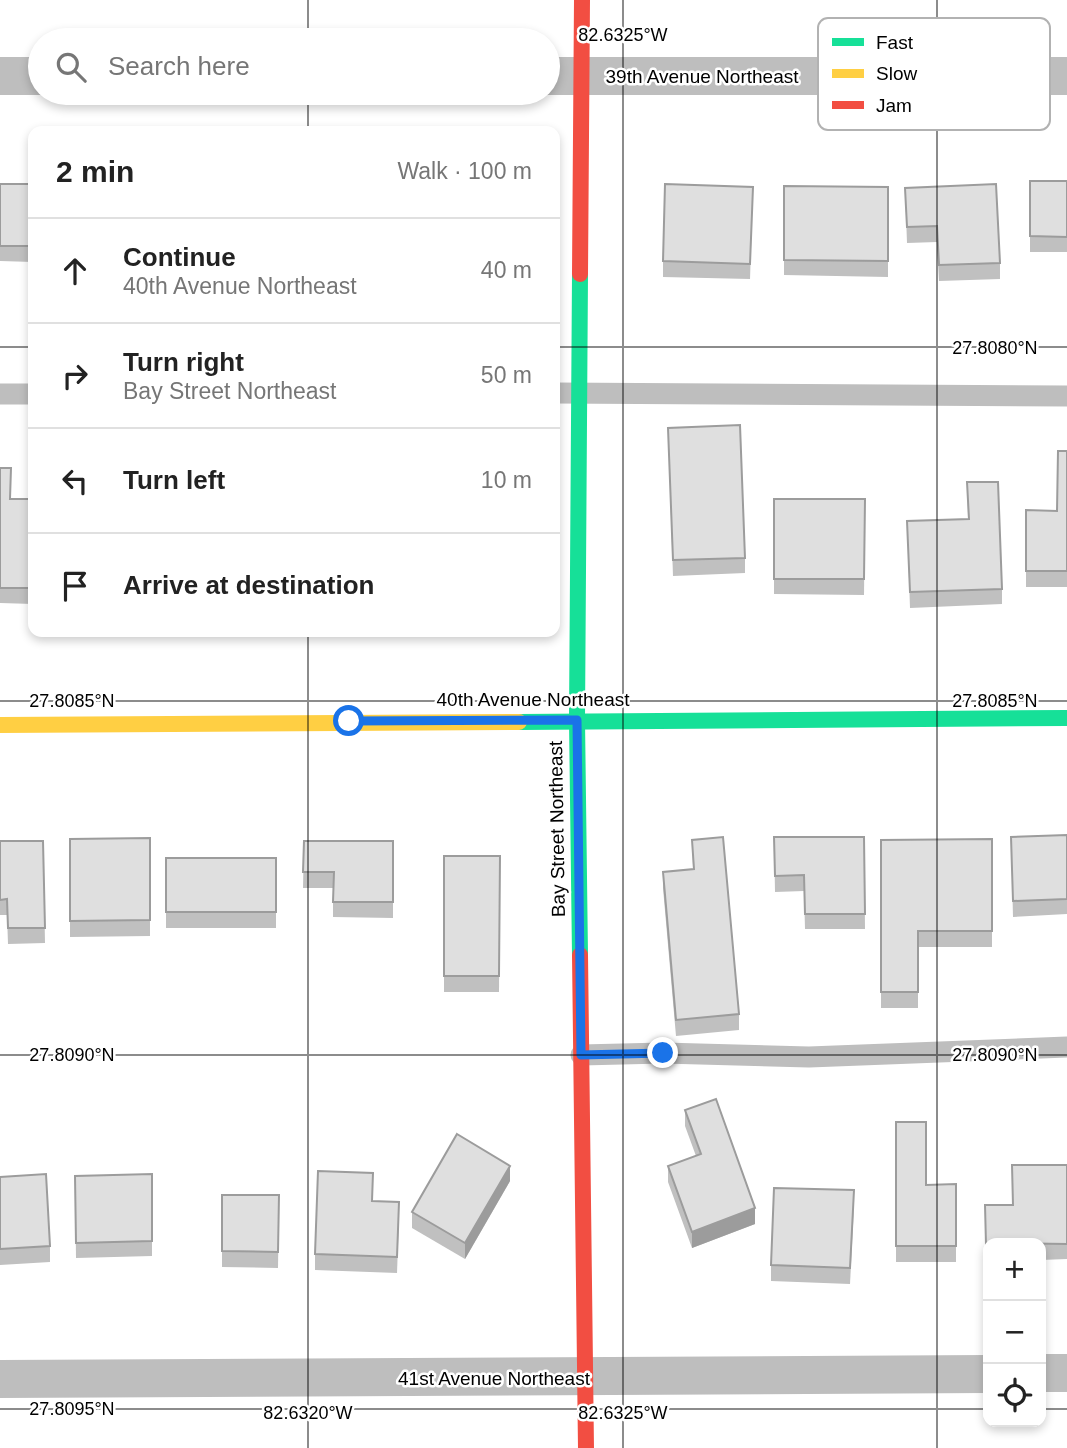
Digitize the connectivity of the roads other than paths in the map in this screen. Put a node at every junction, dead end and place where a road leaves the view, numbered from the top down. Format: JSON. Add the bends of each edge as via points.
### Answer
{"nodes":[{"id":1,"x":582,"y":0,"type":"edge"},
{"id":2,"x":0,"y":76,"type":"edge"},
{"id":3,"x":28,"y":76,"type":"edge"},
{"id":4,"x":565,"y":76,"type":"edge"},
{"id":5,"x":818,"y":76,"type":"edge"},
{"id":6,"x":560,"y":393,"type":"edge"},
{"id":7,"x":580,"y":393,"type":"junction"},
{"id":8,"x":0,"y":394,"type":"edge"},
{"id":9,"x":28,"y":394,"type":"edge"},
{"id":10,"x":1067,"y":396,"type":"edge"},
{"id":11,"x":1067,"y":718,"type":"edge"},
{"id":12,"x":577,"y":720,"type":"junction"},
{"id":13,"x":0,"y":725,"type":"edge"},
{"id":14,"x":1067,"y":1047,"type":"edge"},
{"id":15,"x":581,"y":1055,"type":"junction"},
{"id":16,"x":1046,"y":1373,"type":"edge"},
{"id":17,"x":1067,"y":1373,"type":"edge"},
{"id":18,"x":983,"y":1374,"type":"edge"},
{"id":19,"x":585,"y":1377,"type":"junction"},
{"id":20,"x":0,"y":1379,"type":"edge"},
{"id":21,"x":586,"y":1448,"type":"edge"}],
"edges":[{"from":1,"to":4,"type":"street","name":"Bay Street Northeast"},
{"from":2,"to":3,"type":"street"},
{"from":4,"to":5,"type":"street","name":"39th Avenue Northeast"},
{"from":4,"to":7,"type":"street","name":"Bay Street Northeast"},
{"from":6,"to":7,"type":"lane"},
{"from":7,"to":10,"type":"lane"},
{"from":7,"to":12,"type":"street","name":"Bay Street Northeast"},
{"from":8,"to":9,"type":"lane"},
{"from":11,"to":12,"type":"street","name":"40th Avenue Northeast"},
{"from":12,"to":13,"type":"street","name":"40th Avenue Northeast"},
{"from":12,"to":15,"type":"street","name":"Bay Street Northeast"},
{"from":14,"to":15,"type":"lane","via":[[810,1057]]},
{"from":15,"to":19,"type":"street","name":"Bay Street Northeast"},
{"from":16,"to":17,"type":"street"},
{"from":18,"to":19,"type":"street","name":"41st Avenue Northeast"},
{"from":19,"to":20,"type":"street","name":"41st Avenue Northeast"},
{"from":19,"to":21,"type":"street","name":"Bay Street Northeast"}]}
